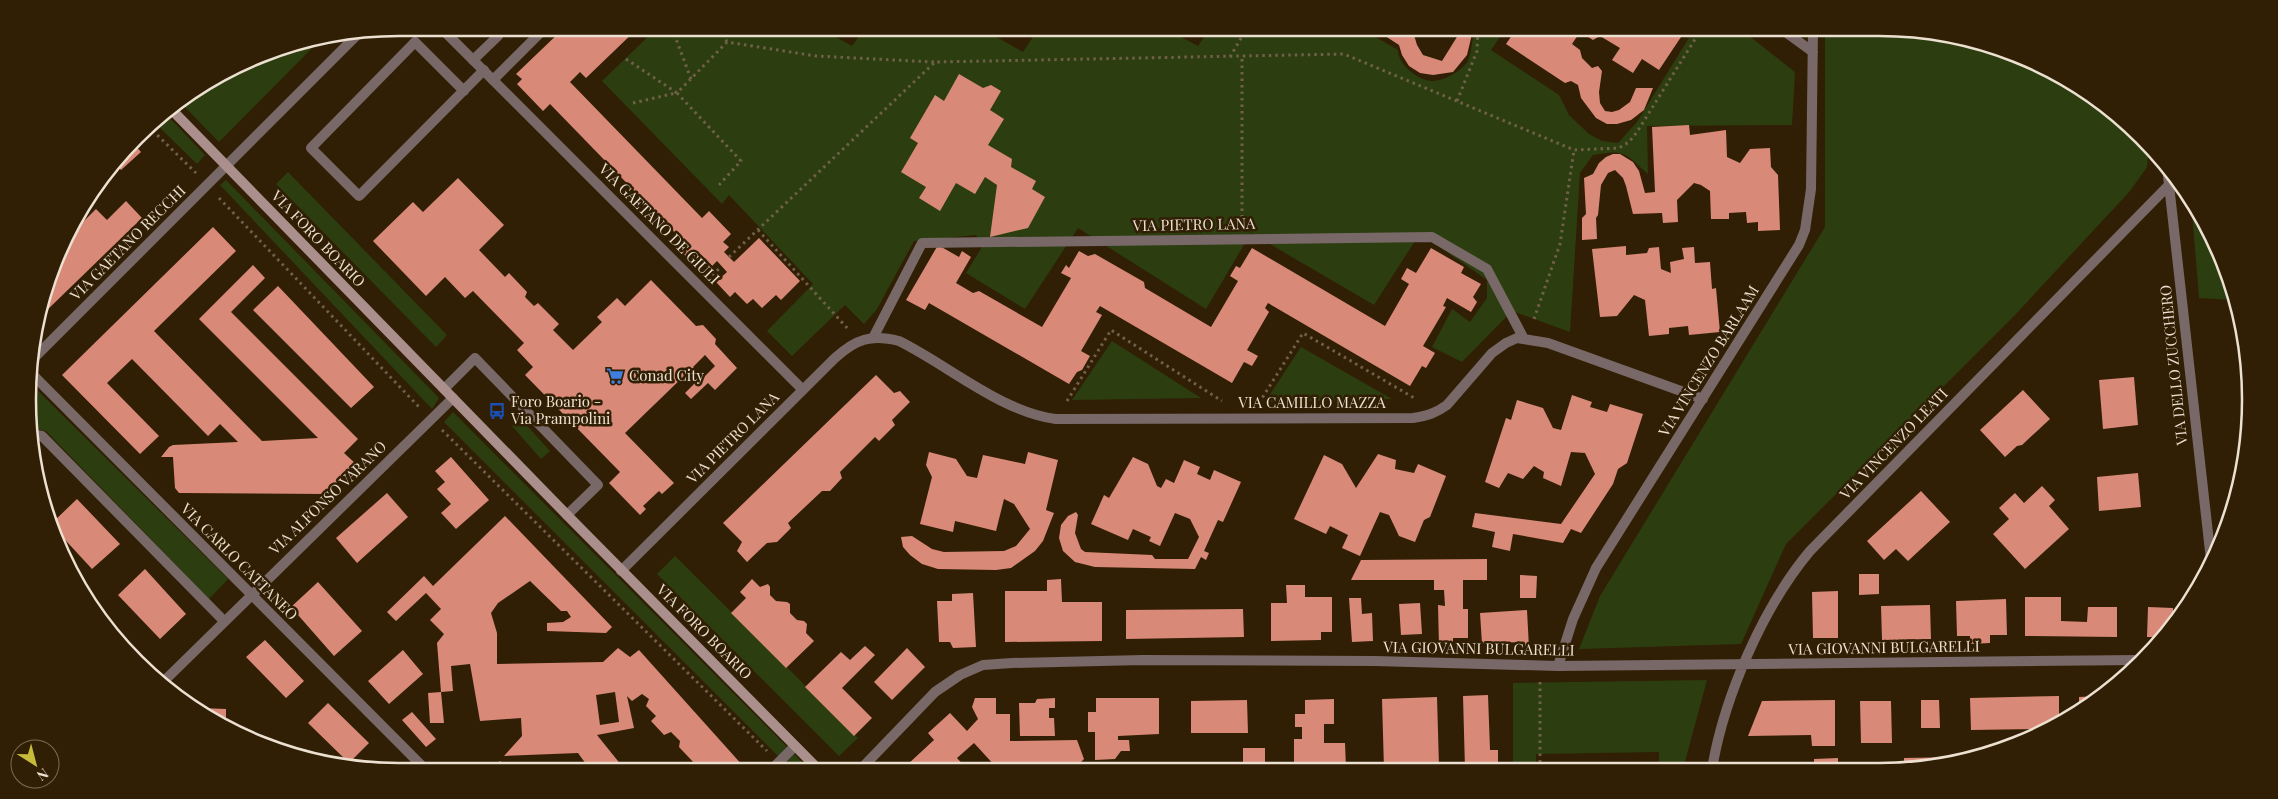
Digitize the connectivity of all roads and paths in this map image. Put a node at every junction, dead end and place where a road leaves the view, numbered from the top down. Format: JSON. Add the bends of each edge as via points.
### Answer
{"nodes":[{"id":1,"x":449,"y":36,"type":"edge"},
{"id":2,"x":498,"y":36,"type":"edge"},
{"id":3,"x":537,"y":36,"type":"edge"},
{"id":4,"x":675,"y":36,"type":"edge"},
{"id":5,"x":724,"y":36,"type":"edge"},
{"id":6,"x":1242,"y":36,"type":"edge"},
{"id":7,"x":1478,"y":36,"type":"edge"},
{"id":8,"x":1697,"y":36,"type":"edge"},
{"id":9,"x":1791,"y":36,"type":"edge"},
{"id":10,"x":1813,"y":36,"type":"edge"},
{"id":11,"x":353,"y":39,"type":"edge"},
{"id":12,"x":727,"y":42,"type":"junction"},
{"id":13,"x":1813,"y":52,"type":"junction"},
{"id":14,"x":1230,"y":57,"type":"junction"},
{"id":15,"x":1242,"y":57,"type":"junction"},
{"id":16,"x":473,"y":60,"type":"junction"},
{"id":17,"x":626,"y":60,"type":"dead end"},
{"id":18,"x":935,"y":62,"type":"junction"},
{"id":19,"x":484,"y":70,"type":"junction"},
{"id":20,"x":691,"y":79,"type":"junction"},
{"id":21,"x":493,"y":80,"type":"junction"},
{"id":22,"x":464,"y":91,"type":"junction"},
{"id":23,"x":677,"y":93,"type":"junction"},
{"id":24,"x":1457,"y":101,"type":"junction"},
{"id":25,"x":633,"y":103,"type":"dead end"},
{"id":26,"x":175,"y":113,"type":"edge"},
{"id":27,"x":154,"y":132,"type":"edge"},
{"id":28,"x":1574,"y":150,"type":"junction"},
{"id":29,"x":226,"y":167,"type":"junction"},
{"id":30,"x":2168,"y":180,"type":"edge"},
{"id":31,"x":2169,"y":185,"type":"junction"},
{"id":32,"x":208,"y":186,"type":"junction"},
{"id":33,"x":719,"y":186,"type":"dead end"},
{"id":34,"x":758,"y":230,"type":"junction"},
{"id":35,"x":1242,"y":240,"type":"junction"},
{"id":36,"x":729,"y":257,"type":"dead end"},
{"id":37,"x":873,"y":338,"type":"junction"},
{"id":38,"x":1526,"y":339,"type":"junction"},
{"id":39,"x":859,"y":340,"type":"junction"},
{"id":40,"x":899,"y":341,"type":"joint"},
{"id":41,"x":39,"y":353,"type":"edge"},
{"id":42,"x":37,"y":379,"type":"edge"},
{"id":43,"x":444,"y":389,"type":"junction"},
{"id":44,"x":803,"y":390,"type":"junction"},
{"id":45,"x":452,"y":398,"type":"junction"},
{"id":46,"x":1702,"y":399,"type":"junction"},
{"id":47,"x":1438,"y":412,"type":"junction"},
{"id":48,"x":431,"y":419,"type":"junction"},
{"id":49,"x":1056,"y":419,"type":"junction"},
{"id":50,"x":1249,"y":419,"type":"junction"},
{"id":51,"x":38,"y":435,"type":"edge"},
{"id":52,"x":566,"y":515,"type":"junction"},
{"id":53,"x":2210,"y":548,"type":"edge"},
{"id":54,"x":621,"y":571,"type":"junction"},
{"id":55,"x":250,"y":595,"type":"junction"},
{"id":56,"x":224,"y":620,"type":"junction"},
{"id":57,"x":2131,"y":660,"type":"edge"},
{"id":58,"x":1744,"y":665,"type":"junction"},
{"id":59,"x":1540,"y":666,"type":"junction"},
{"id":60,"x":1558,"y":666,"type":"junction"},
{"id":61,"x":167,"y":678,"type":"edge"},
{"id":62,"x":796,"y":746,"type":"junction"},
{"id":63,"x":418,"y":763,"type":"edge"},
{"id":64,"x":778,"y":763,"type":"joint"},
{"id":65,"x":812,"y":763,"type":"edge"},
{"id":66,"x":866,"y":763,"type":"edge"},
{"id":67,"x":1540,"y":763,"type":"edge"},
{"id":68,"x":1714,"y":763,"type":"edge"}],
"edges":[{"from":1,"to":16,"type":"street","name":"VIA GAETANO DE GIULI"},
{"from":2,"to":16,"type":"street"},
{"from":3,"to":21,"type":"street"},
{"from":4,"to":20,"type":"path"},
{"from":5,"to":12,"type":"path"},
{"from":6,"to":14,"type":"path"},
{"from":7,"to":24,"type":"path","via":[[1477,51]]},
{"from":8,"to":28,"type":"path","via":[[1629,142],[1619,148]]},
{"from":9,"to":13,"type":"street"},
{"from":10,"to":13,"type":"street","name":"VIA VINCENZO BARLAAM"},
{"from":11,"to":29,"type":"street"},
{"from":12,"to":18,"type":"path","via":[[816,56]]},
{"from":12,"to":20,"type":"path"},
{"from":13,"to":46,"type":"street","name":"VIA VINCENZO BARLAAM","via":[[1811,189],[1805,230],[1799,245]]},
{"from":14,"to":15,"type":"path"},
{"from":14,"to":18,"type":"path"},
{"from":15,"to":24,"type":"path","via":[[1344,54]]},
{"from":15,"to":35,"type":"path"},
{"from":16,"to":19,"type":"street","name":"VIA GAETANO DE GIULI"},
{"from":17,"to":23,"type":"path"},
{"from":18,"to":34,"type":"path"},
{"from":19,"to":21,"type":"street","name":"VIA GAETANO DE GIULI"},
{"from":19,"to":22,"type":"street"},
{"from":20,"to":23,"type":"path"},
{"from":21,"to":44,"type":"street","name":"VIA GAETANO DE GIULI"},
{"from":22,"to":22,"type":"street","via":[[415,42],[311,148],[360,196]]},
{"from":23,"to":25,"type":"path"},
{"from":23,"to":33,"type":"path","via":[[741,161]]},
{"from":24,"to":28,"type":"path"},
{"from":26,"to":29,"type":"street","name":"VIA FORO BOARIO"},
{"from":27,"to":32,"type":"path"},
{"from":28,"to":38,"type":"path","via":[[1560,244]]},
{"from":29,"to":32,"type":"street","name":"VIA GAETANO RECCHI"},
{"from":29,"to":43,"type":"street","name":"VIA FORO BOARIO"},
{"from":30,"to":31,"type":"street","name":"VIA DELLO ZUCCHERO"},
{"from":31,"to":53,"type":"street","name":"VIA DELLO ZUCCHERO"},
{"from":31,"to":58,"type":"street","name":"VIA VINCENZO LEATI","via":[[1810,551],[1777,595]]},
{"from":32,"to":41,"type":"street","name":"VIA GAETANO RECCHI"},
{"from":32,"to":48,"type":"path"},
{"from":34,"to":36,"type":"path"},
{"from":34,"to":39,"type":"path"},
{"from":35,"to":37,"type":"street","name":"VIA PIETRO LANA","via":[[922,243]]},
{"from":35,"to":38,"type":"street","name":"VIA PIETRO LANA","via":[[1432,237],[1486,269]]},
{"from":37,"to":39,"type":"street","name":"VIA PIETRO LANA"},
{"from":37,"to":40,"type":"street","name":"VIA PIETRO LANA"},
{"from":38,"to":46,"type":"street","via":[[1548,343]]},
{"from":38,"to":47,"type":"street","via":[[1506,343],[1492,353]]},
{"from":39,"to":44,"type":"street","name":"VIA PIETRO LANA","via":[[841,352]]},
{"from":40,"to":49,"type":"street","name":"VIA CAMILLO MAZZA","via":[[1015,408]]},
{"from":42,"to":55,"type":"street","name":"VIA CARLO CATTANEO"},
{"from":43,"to":45,"type":"street","name":"VIA FORO BOARIO"},
{"from":43,"to":52,"type":"street","via":[[475,358],[598,485]]},
{"from":44,"to":54,"type":"street","name":"VIA PIETRO LANA"},
{"from":45,"to":48,"type":"street","name":"VIA ALFONSO VARANO"},
{"from":45,"to":52,"type":"street","name":"VIA FORO BOARIO"},
{"from":46,"to":60,"type":"street","name":"VIA VINCENZO BARLAAM","via":[[1596,568],[1573,619]]},
{"from":47,"to":50,"type":"street","name":"VIA CAMILLO MAZZA","via":[[1413,418]]},
{"from":47,"to":50,"type":"path","via":[[1303,332]]},
{"from":48,"to":55,"type":"street","name":"VIA ALFONSO VARANO"},
{"from":48,"to":64,"type":"path"},
{"from":49,"to":50,"type":"street","name":"VIA CAMILLO MAZZA"},
{"from":49,"to":50,"type":"path","via":[[1112,330]]},
{"from":51,"to":56,"type":"street"},
{"from":52,"to":54,"type":"street","name":"VIA FORO BOARIO"},
{"from":54,"to":62,"type":"street","name":"VIA FORO BOARIO"},
{"from":55,"to":56,"type":"street","name":"VIA ALFONSO VARANO"},
{"from":55,"to":63,"type":"street","name":"VIA CARLO CATTANEO"},
{"from":56,"to":61,"type":"street","name":"VIA ALFONSO VARANO"},
{"from":57,"to":58,"type":"street","name":"VIA GIOVANNI BULGARELLI"},
{"from":58,"to":60,"type":"street","name":"VIA GIOVANNI BULGARELLI"},
{"from":58,"to":68,"type":"street","name":"VIA VINCENZO LEATI"},
{"from":59,"to":60,"type":"street","name":"VIA GIOVANNI BULGARELLI"},
{"from":59,"to":66,"type":"street","name":"VIA GIOVANNI BULGARELLI","via":[[1152,660],[983,665],[960,675],[935,692]]},
{"from":59,"to":67,"type":"path"},
{"from":62,"to":64,"type":"street"},
{"from":62,"to":65,"type":"street","name":"VIA FORO BOARIO"}]}
